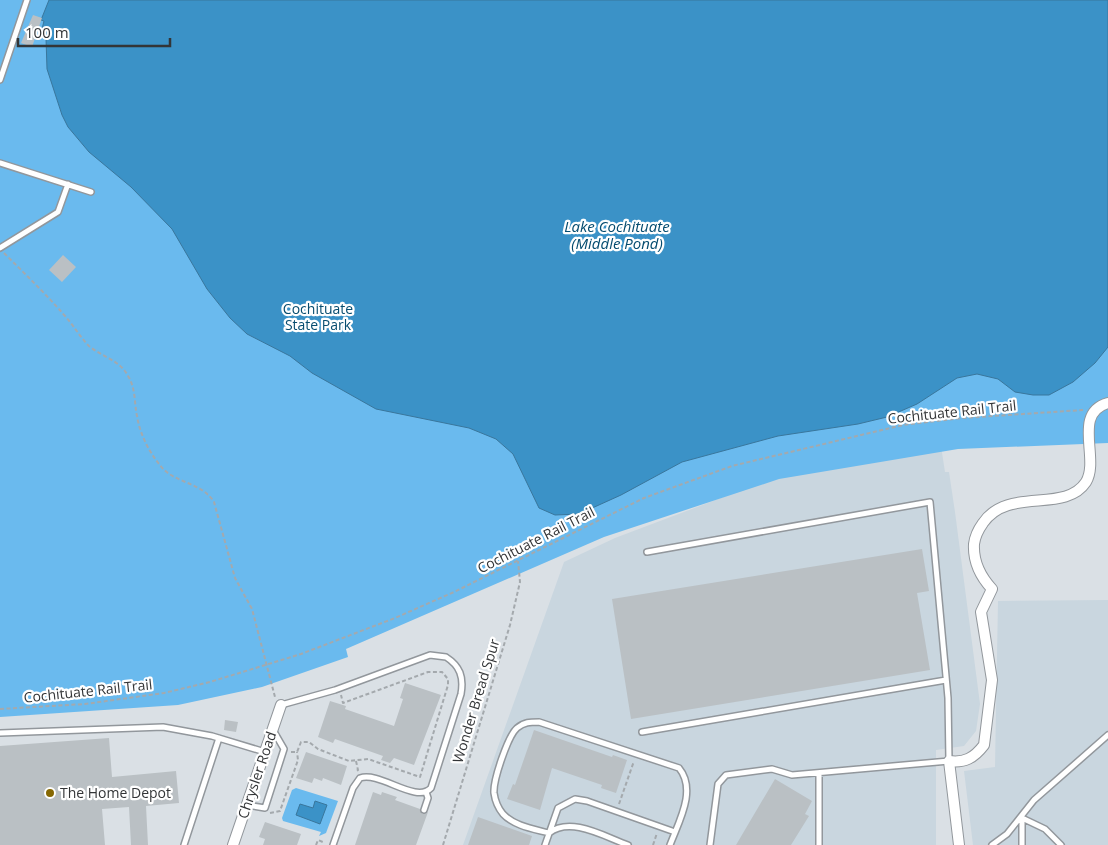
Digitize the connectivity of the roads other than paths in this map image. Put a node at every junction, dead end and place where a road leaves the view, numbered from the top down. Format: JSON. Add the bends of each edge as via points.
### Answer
{"nodes":[{"id":1,"x":27,"y":0,"type":"edge"},
{"id":2,"x":0,"y":80,"type":"edge"},
{"id":3,"x":0,"y":163,"type":"edge"},
{"id":4,"x":68,"y":184,"type":"junction"},
{"id":5,"x":91,"y":192,"type":"dead end"},
{"id":6,"x":0,"y":249,"type":"edge"},
{"id":7,"x":1108,"y":403,"type":"edge"},
{"id":8,"x":647,"y":552,"type":"dead end"},
{"id":9,"x":946,"y":680,"type":"junction"},
{"id":10,"x":281,"y":705,"type":"joint"},
{"id":11,"x":273,"y":730,"type":"junction"},
{"id":12,"x":642,"y":732,"type":"dead end"},
{"id":13,"x":0,"y":733,"type":"edge"},
{"id":14,"x":1108,"y":735,"type":"edge"},
{"id":15,"x":219,"y":738,"type":"junction"},
{"id":16,"x":266,"y":752,"type":"junction"},
{"id":17,"x":949,"y":762,"type":"junction"},
{"id":18,"x":820,"y":773,"type":"junction"},
{"id":19,"x":426,"y":792,"type":"junction"},
{"id":20,"x":247,"y":805,"type":"junction"},
{"id":21,"x":424,"y":810,"type":"dead end"},
{"id":22,"x":1022,"y":818,"type":"junction"},
{"id":23,"x":675,"y":832,"type":"junction"},
{"id":24,"x":549,"y":833,"type":"junction"},
{"id":25,"x":184,"y":845,"type":"edge"},
{"id":26,"x":233,"y":845,"type":"edge"},
{"id":27,"x":333,"y":845,"type":"edge"},
{"id":28,"x":545,"y":845,"type":"edge"},
{"id":29,"x":628,"y":845,"type":"edge"},
{"id":30,"x":670,"y":845,"type":"edge"},
{"id":31,"x":710,"y":845,"type":"edge"},
{"id":32,"x":820,"y":845,"type":"edge"},
{"id":33,"x":959,"y":845,"type":"edge"},
{"id":34,"x":992,"y":845,"type":"edge"},
{"id":35,"x":1022,"y":845,"type":"edge"},
{"id":36,"x":1061,"y":845,"type":"edge"}],
"edges":[{"from":1,"to":2,"type":"lane"},
{"from":3,"to":4,"type":"lane"},
{"from":4,"to":5,"type":"lane"},
{"from":4,"to":6,"type":"lane","via":[[58,212]]},
{"from":7,"to":17,"type":"street","via":[[1096,409],[1089,426],[1089,476],[1084,484],[1063,496],[998,508],[988,516],[975,536],[974,554],[978,568],[992,588],[982,612],[992,680],[988,720],[984,745],[978,753],[962,763]]},
{"from":8,"to":9,"type":"lane","via":[[930,502]]},
{"from":9,"to":12,"type":"lane"},
{"from":9,"to":17,"type":"lane"},
{"from":10,"to":11,"type":"street","name":"Chrysler Road"},
{"from":10,"to":19,"type":"lane","via":[[426,656],[446,657],[459,669],[463,684],[435,780]]},
{"from":11,"to":16,"type":"street","name":"Chrysler Road"},
{"from":11,"to":20,"type":"lane","via":[[284,749],[265,808]]},
{"from":13,"to":15,"type":"lane","via":[[156,726]]},
{"from":14,"to":22,"type":"lane","via":[[1034,800]]},
{"from":15,"to":16,"type":"lane"},
{"from":15,"to":25,"type":"lane"},
{"from":16,"to":20,"type":"street","name":"Chrysler Road"},
{"from":17,"to":18,"type":"lane"},
{"from":17,"to":33,"type":"street"},
{"from":18,"to":31,"type":"lane","via":[[792,776],[768,769],[722,777],[718,784]]},
{"from":18,"to":32,"type":"lane"},
{"from":19,"to":21,"type":"lane","via":[[428,798]]},
{"from":19,"to":27,"type":"lane","via":[[418,793],[368,777],[360,778],[353,788]]},
{"from":20,"to":26,"type":"street","name":"Chrysler Road"},
{"from":22,"to":34,"type":"lane","via":[[1008,834]]},
{"from":22,"to":35,"type":"lane"},
{"from":22,"to":36,"type":"lane","via":[[1045,829]]},
{"from":23,"to":24,"type":"lane","via":[[575,799],[558,808]]},
{"from":23,"to":24,"type":"lane","via":[[687,797],[686,778],[679,768],[539,722],[527,722],[517,728],[511,738],[496,780],[496,803],[513,821]]},
{"from":23,"to":30,"type":"lane"},
{"from":24,"to":28,"type":"lane"},
{"from":24,"to":29,"type":"lane","via":[[570,825]]}]}
